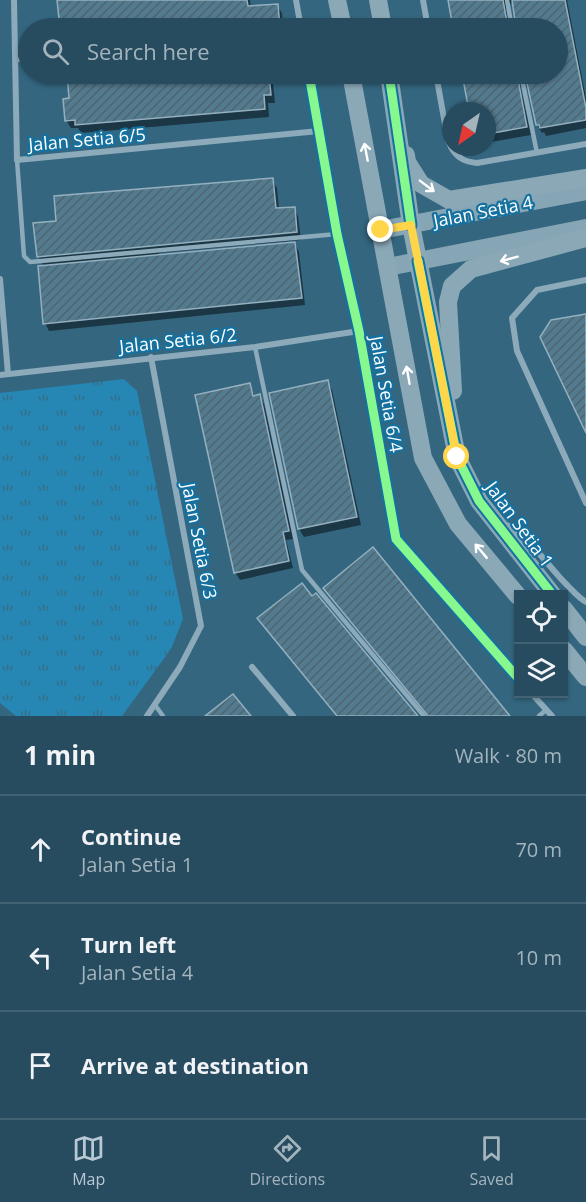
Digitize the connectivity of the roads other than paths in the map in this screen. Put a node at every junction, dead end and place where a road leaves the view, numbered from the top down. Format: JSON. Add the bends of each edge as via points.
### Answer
{"nodes":[{"id":1,"x":14,"y":0,"type":"edge"},
{"id":2,"x":296,"y":0,"type":"edge"},
{"id":3,"x":337,"y":0,"type":"edge"},
{"id":4,"x":423,"y":0,"type":"edge"},
{"id":5,"x":507,"y":0,"type":"edge"},
{"id":6,"x":299,"y":18,"type":"edge"},
{"id":7,"x":341,"y":18,"type":"edge"},
{"id":8,"x":426,"y":18,"type":"edge"},
{"id":9,"x":510,"y":18,"type":"edge"},
{"id":10,"x":15,"y":60,"type":"junction"},
{"id":11,"x":18,"y":60,"type":"edge"},
{"id":12,"x":311,"y":84,"type":"edge"},
{"id":13,"x":353,"y":84,"type":"edge"},
{"id":14,"x":391,"y":84,"type":"edge"},
{"id":15,"x":392,"y":84,"type":"edge"},
{"id":16,"x":438,"y":84,"type":"edge"},
{"id":17,"x":523,"y":84,"type":"edge"},
{"id":18,"x":442,"y":107,"type":"edge"},
{"id":19,"x":319,"y":131,"type":"junction"},
{"id":20,"x":586,"y":144,"type":"edge"},
{"id":21,"x":537,"y":153,"type":"junction"},
{"id":22,"x":459,"y":156,"type":"edge"},
{"id":23,"x":17,"y":160,"type":"junction"},
{"id":24,"x":586,"y":178,"type":"edge"},
{"id":25,"x":586,"y":191,"type":"edge"},
{"id":26,"x":411,"y":225,"type":"junction"},
{"id":27,"x":586,"y":228,"type":"edge"},
{"id":28,"x":381,"y":230,"type":"junction"},
{"id":29,"x":337,"y":234,"type":"junction"},
{"id":30,"x":586,"y":238,"type":"edge"},
{"id":31,"x":418,"y":261,"type":"junction"},
{"id":32,"x":388,"y":267,"type":"junction"},
{"id":33,"x":0,"y":279,"type":"edge"},
{"id":34,"x":586,"y":280,"type":"edge"},
{"id":35,"x":359,"y":331,"type":"junction"},
{"id":36,"x":255,"y":347,"type":"junction"},
{"id":37,"x":151,"y":357,"type":"junction"},
{"id":38,"x":8,"y":374,"type":"junction"},
{"id":39,"x":0,"y":375,"type":"edge"},
{"id":40,"x":457,"y":457,"type":"junction"},
{"id":41,"x":586,"y":503,"type":"edge"},
{"id":42,"x":495,"y":522,"type":"junction"},
{"id":43,"x":514,"y":590,"type":"edge"},
{"id":44,"x":549,"y":590,"type":"edge"},
{"id":45,"x":586,"y":602,"type":"edge"},
{"id":46,"x":568,"y":614,"type":"edge"},
{"id":47,"x":586,"y":637,"type":"edge"},
{"id":48,"x":568,"y":655,"type":"edge"},
{"id":49,"x":252,"y":667,"type":"dead end"},
{"id":50,"x":514,"y":672,"type":"edge"},
{"id":51,"x":586,"y":678,"type":"edge"},
{"id":52,"x":536,"y":698,"type":"edge"},
{"id":53,"x":155,"y":705,"type":"junction"},
{"id":54,"x":546,"y":710,"type":"junction"},
{"id":55,"x":147,"y":716,"type":"edge"},
{"id":56,"x":163,"y":716,"type":"edge"},
{"id":57,"x":293,"y":716,"type":"edge"},
{"id":58,"x":424,"y":716,"type":"edge"},
{"id":59,"x":539,"y":716,"type":"edge"},
{"id":60,"x":552,"y":716,"type":"edge"}],
"edges":[{"from":1,"to":10,"type":"street","name":"Jalan Setia 6/5"},
{"from":2,"to":6,"type":"street"},
{"from":3,"to":7,"type":"main road"},
{"from":4,"to":8,"type":"street"},
{"from":5,"to":9,"type":"lane"},
{"from":10,"to":11,"type":"lane"},
{"from":10,"to":23,"type":"street","name":"Jalan Setia 6/5"},
{"from":12,"to":19,"type":"street","name":"Jalan Setia 6/4"},
{"from":28,"to":13,"type":"main road","one_way":true},
{"from":14,"to":26,"type":"main road","name":"Jalan Setia 1"},
{"from":15,"to":24,"type":"main road","one_way":true,"via":[[407,162],[421,184],[449,200]]},
{"from":16,"to":18,"type":"street"},
{"from":17,"to":21,"type":"lane"},
{"from":19,"to":23,"type":"street","name":"Jalan Setia 6/5"},
{"from":19,"to":29,"type":"street","name":"Jalan Setia 6/4"},
{"from":20,"to":21,"type":"street"},
{"from":21,"to":22,"type":"street","via":[[477,163],[466,162]]},
{"from":23,"to":29,"type":"lane","via":[[24,256],[30,262]]},
{"from":25,"to":26,"type":"street","name":"Jalan Setia 4"},
{"from":26,"to":28,"type":"street","name":"Jalan Setia 4"},
{"from":26,"to":31,"type":"main road","name":"Jalan Setia 1"},
{"from":27,"to":31,"type":"street","name":"Jalan Setia 4"},
{"from":28,"to":32,"type":"main road"},
{"from":29,"to":35,"type":"street","name":"Jalan Setia 6/4"},
{"from":30,"to":40,"type":"main road","one_way":true,"via":[[471,269],[452,286],[448,302]]},
{"from":31,"to":32,"type":"street","name":"Jalan Setia 4"},
{"from":31,"to":40,"type":"main road","name":"Jalan Setia 1"},
{"from":43,"to":32,"type":"main road","one_way":true,"via":[[458,524],[423,458]]},
{"from":33,"to":38,"type":"street"},
{"from":34,"to":41,"type":"street","via":[[537,290],[512,318],[517,351]]},
{"from":35,"to":36,"type":"street","name":"Jalan Setia 6/2"},
{"from":35,"to":50,"type":"street","name":"Jalan Setia 6/4","via":[[396,539]]},
{"from":36,"to":37,"type":"street","name":"Jalan Setia 6/2"},
{"from":36,"to":58,"type":"lane","via":[[302,570]]},
{"from":37,"to":38,"type":"street","name":"Jalan Setia 6/2"},
{"from":37,"to":53,"type":"street","name":"Jalan Setia 6/3","via":[[201,626]]},
{"from":38,"to":39,"type":"street","name":"Jalan Setia 6/2"},
{"from":40,"to":42,"type":"main road","name":"Jalan Setia 1","via":[[479,501]]},
{"from":42,"to":44,"type":"main road","name":"Jalan Setia 1"},
{"from":42,"to":45,"type":"street","via":[[512,527]]},
{"from":46,"to":47,"type":"main road"},
{"from":48,"to":51,"type":"main road"},
{"from":49,"to":57,"type":"street"},
{"from":52,"to":54,"type":"street"},
{"from":53,"to":55,"type":"street","name":"Jalan Setia 6/3"},
{"from":53,"to":56,"type":"lane"},
{"from":54,"to":59,"type":"lane"},
{"from":54,"to":60,"type":"street"}]}
